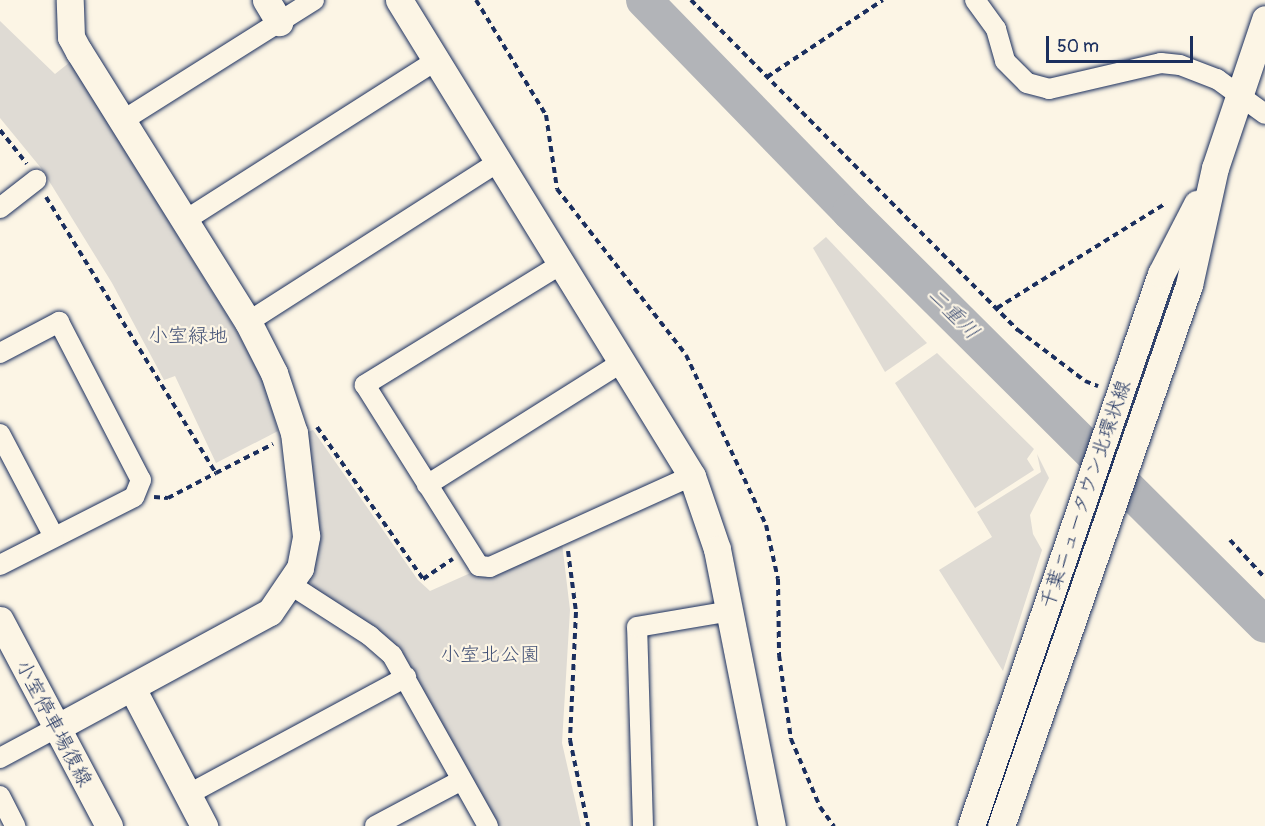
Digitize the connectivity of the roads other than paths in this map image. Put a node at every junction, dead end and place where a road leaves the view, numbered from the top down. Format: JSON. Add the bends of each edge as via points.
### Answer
{"nodes":[{"id":1,"x":70,"y":0,"type":"edge"},
{"id":2,"x":314,"y":0,"type":"edge"},
{"id":3,"x":399,"y":0,"type":"edge"},
{"id":4,"x":975,"y":0,"type":"edge"},
{"id":5,"x":273,"y":11,"type":"edge"},
{"id":6,"x":1265,"y":19,"type":"edge"},
{"id":7,"x":438,"y":60,"type":"junction"},
{"id":8,"x":1240,"y":95,"type":"junction"},
{"id":9,"x":1265,"y":114,"type":"edge"},
{"id":10,"x":122,"y":122,"type":"junction"},
{"id":11,"x":500,"y":161,"type":"junction"},
{"id":12,"x":1215,"y":168,"type":"junction"},
{"id":13,"x":36,"y":180,"type":"road end"},
{"id":14,"x":0,"y":208,"type":"edge"},
{"id":15,"x":184,"y":221,"type":"junction"},
{"id":16,"x":563,"y":263,"type":"junction"},
{"id":17,"x":248,"y":322,"type":"junction"},
{"id":18,"x":0,"y":352,"type":"edge"},
{"id":19,"x":624,"y":361,"type":"junction"},
{"id":20,"x":0,"y":434,"type":"edge"},
{"id":21,"x":692,"y":477,"type":"junction"},
{"id":22,"x":427,"y":485,"type":"junction"},
{"id":23,"x":54,"y":537,"type":"junction"},
{"id":24,"x":0,"y":565,"type":"edge"},
{"id":25,"x":291,"y":585,"type":"junction"},
{"id":26,"x":731,"y":611,"type":"junction"},
{"id":27,"x":0,"y":620,"type":"edge"},
{"id":28,"x":406,"y":677,"type":"junction"},
{"id":29,"x":132,"y":688,"type":"junction"},
{"id":30,"x":56,"y":728,"type":"junction"},
{"id":31,"x":0,"y":758,"type":"edge"},
{"id":32,"x":462,"y":780,"type":"junction"},
{"id":33,"x":187,"y":795,"type":"junction"},
{"id":34,"x":0,"y":796,"type":"edge"},
{"id":35,"x":15,"y":826,"type":"edge"},
{"id":36,"x":108,"y":826,"type":"edge"},
{"id":37,"x":204,"y":826,"type":"edge"},
{"id":38,"x":375,"y":826,"type":"edge"},
{"id":39,"x":488,"y":826,"type":"edge"},
{"id":40,"x":643,"y":826,"type":"edge"},
{"id":41,"x":772,"y":826,"type":"edge"},
{"id":42,"x":971,"y":826,"type":"edge"},
{"id":43,"x":1001,"y":826,"type":"edge"}],
"edges":[{"from":1,"to":10,"type":"street","via":[[71,37]]},
{"from":2,"to":5,"type":"street"},
{"from":3,"to":7,"type":"street"},
{"from":4,"to":8,"type":"street","via":[[996,28],[1005,61],[1027,83],[1049,89],[1161,63],[1203,73]]},
{"from":5,"to":10,"type":"street"},
{"from":6,"to":8,"type":"street","name":"千葉ニュータウン北環状線"},
{"from":7,"to":11,"type":"street"},
{"from":7,"to":15,"type":"street"},
{"from":8,"to":9,"type":"street"},
{"from":8,"to":12,"type":"street","name":"千葉ニュータウン北環状線"},
{"from":10,"to":15,"type":"street"},
{"from":11,"to":16,"type":"street"},
{"from":11,"to":17,"type":"street"},
{"from":12,"to":42,"type":"street","name":"千葉ニュータウン北環状線","via":[[1161,274]]},
{"from":12,"to":43,"type":"street","name":"千葉ニュータウン北環状線","via":[[1189,285]]},
{"from":13,"to":14,"type":"street"},
{"from":15,"to":17,"type":"street"},
{"from":16,"to":19,"type":"street"},
{"from":16,"to":22,"type":"street","via":[[365,385]]},
{"from":17,"to":25,"type":"street","via":[[274,373],[294,433],[306,536],[300,568]]},
{"from":18,"to":23,"type":"street","via":[[59,322],[140,472],[140,489],[134,497]]},
{"from":19,"to":21,"type":"street"},
{"from":19,"to":22,"type":"street"},
{"from":20,"to":23,"type":"street"},
{"from":21,"to":22,"type":"street","via":[[490,567],[479,566]]},
{"from":21,"to":26,"type":"street","via":[[717,549]]},
{"from":23,"to":24,"type":"street"},
{"from":25,"to":28,"type":"street","via":[[370,636],[392,655]]},
{"from":25,"to":29,"type":"street","via":[[279,603],[258,620]]},
{"from":26,"to":40,"type":"street","via":[[637,627]]},
{"from":26,"to":41,"type":"street"},
{"from":27,"to":30,"type":"street","name":"小室停車場復線"},
{"from":28,"to":32,"type":"street"},
{"from":28,"to":33,"type":"street"},
{"from":29,"to":30,"type":"street"},
{"from":29,"to":33,"type":"street"},
{"from":30,"to":31,"type":"street"},
{"from":30,"to":36,"type":"street","name":"小室停車場復線"},
{"from":32,"to":38,"type":"street"},
{"from":32,"to":39,"type":"street"},
{"from":33,"to":37,"type":"street"},
{"from":34,"to":35,"type":"street"}]}
